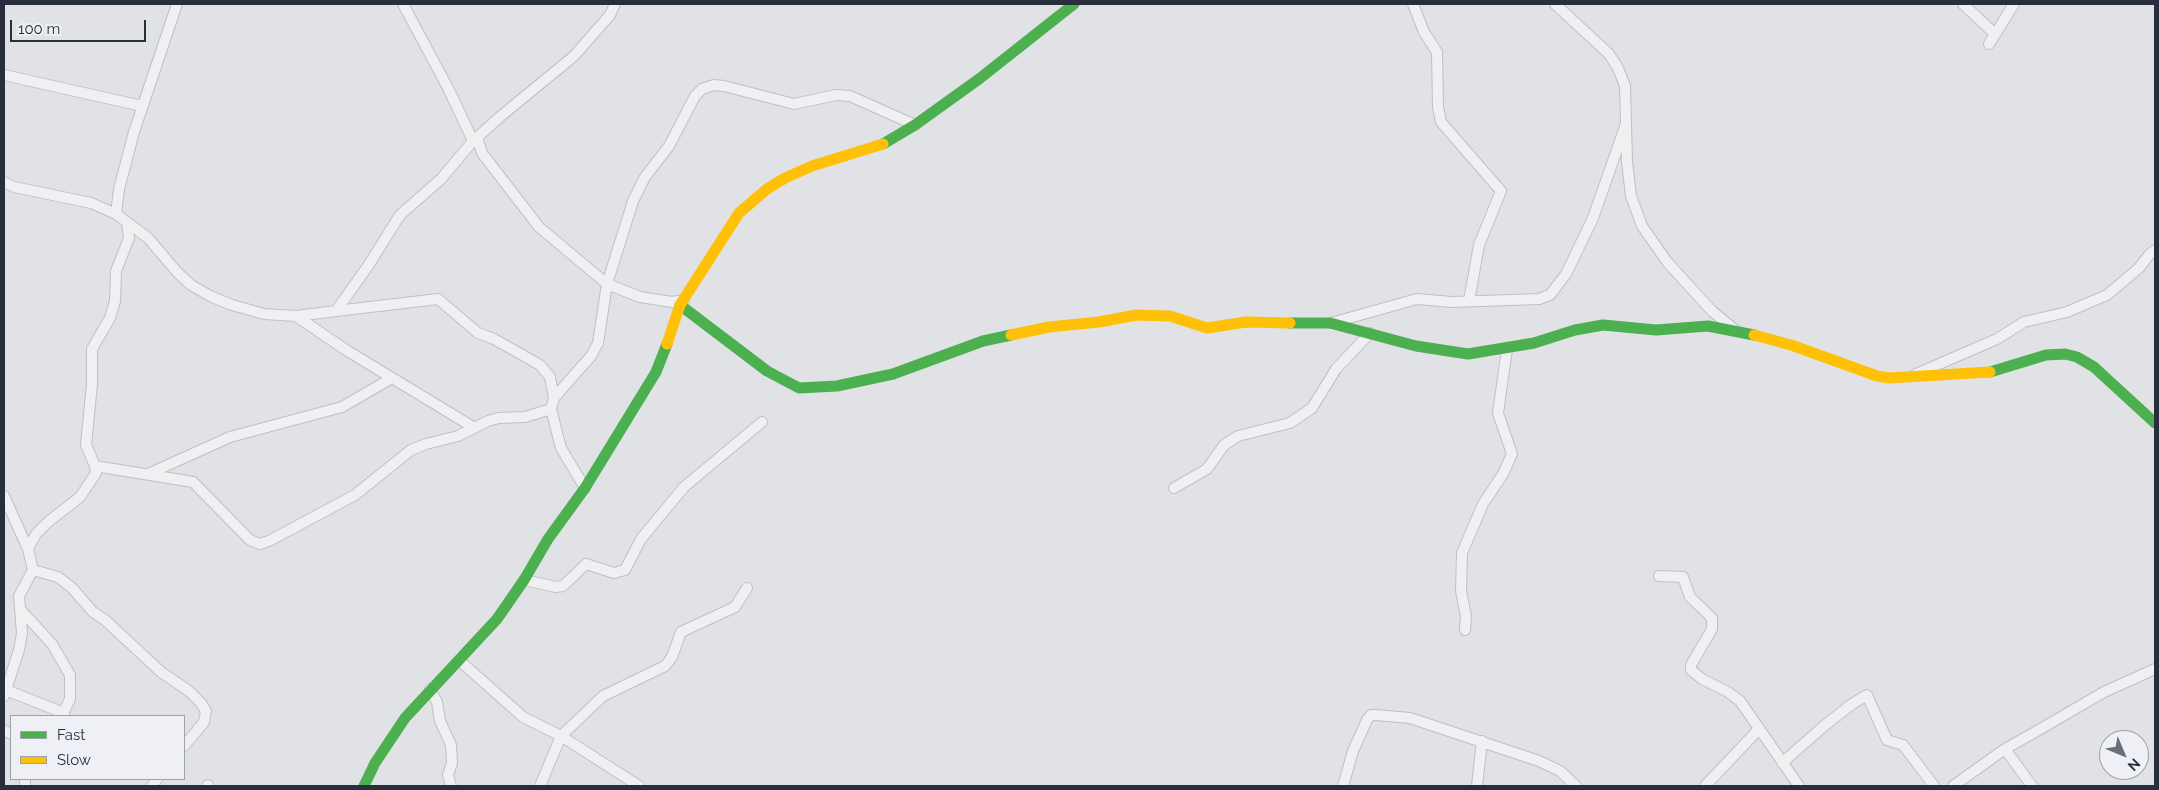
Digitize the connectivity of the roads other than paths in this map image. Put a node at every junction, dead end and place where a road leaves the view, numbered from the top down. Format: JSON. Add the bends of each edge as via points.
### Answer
{"nodes":[{"id":1,"x":177,"y":4,"type":"edge"},
{"id":2,"x":403,"y":4,"type":"edge"},
{"id":3,"x":615,"y":4,"type":"edge"},
{"id":4,"x":1074,"y":4,"type":"edge"},
{"id":5,"x":1413,"y":4,"type":"edge"},
{"id":6,"x":1555,"y":4,"type":"edge"},
{"id":7,"x":1963,"y":4,"type":"edge"},
{"id":8,"x":2014,"y":4,"type":"edge"},
{"id":9,"x":1994,"y":34,"type":"junction"},
{"id":10,"x":1989,"y":44,"type":"dead end"},
{"id":11,"x":4,"y":75,"type":"edge"},
{"id":12,"x":142,"y":106,"type":"junction"},
{"id":13,"x":1626,"y":124,"type":"junction"},
{"id":14,"x":915,"y":125,"type":"junction"},
{"id":15,"x":475,"y":139,"type":"junction"},
{"id":16,"x":4,"y":182,"type":"edge"},
{"id":17,"x":116,"y":214,"type":"junction"},
{"id":18,"x":127,"y":222,"type":"junction"},
{"id":19,"x":2155,"y":250,"type":"edge"},
{"id":20,"x":606,"y":284,"type":"junction"},
{"id":21,"x":1469,"y":300,"type":"junction"},
{"id":22,"x":682,"y":303,"type":"junction"},
{"id":23,"x":336,"y":311,"type":"junction"},
{"id":24,"x":296,"y":316,"type":"junction"},
{"id":25,"x":1330,"y":323,"type":"junction"},
{"id":26,"x":1735,"y":330,"type":"junction"},
{"id":27,"x":1370,"y":332,"type":"junction"},
{"id":28,"x":1507,"y":349,"type":"junction"},
{"id":29,"x":1911,"y":376,"type":"junction"},
{"id":30,"x":392,"y":378,"type":"junction"},
{"id":31,"x":554,"y":398,"type":"junction"},
{"id":32,"x":551,"y":409,"type":"junction"},
{"id":33,"x":762,"y":422,"type":"dead end"},
{"id":34,"x":2155,"y":423,"type":"edge"},
{"id":35,"x":473,"y":427,"type":"junction"},
{"id":36,"x":95,"y":466,"type":"junction"},
{"id":37,"x":148,"y":474,"type":"junction"},
{"id":38,"x":584,"y":488,"type":"junction"},
{"id":39,"x":1174,"y":488,"type":"dead end"},
{"id":40,"x":4,"y":496,"type":"edge"},
{"id":41,"x":28,"y":549,"type":"junction"},
{"id":42,"x":33,"y":570,"type":"junction"},
{"id":43,"x":1659,"y":576,"type":"dead end"},
{"id":44,"x":524,"y":580,"type":"junction"},
{"id":45,"x":747,"y":588,"type":"dead end"},
{"id":46,"x":20,"y":609,"type":"junction"},
{"id":47,"x":1465,"y":630,"type":"dead end"},
{"id":48,"x":460,"y":661,"type":"junction"},
{"id":49,"x":2155,"y":669,"type":"edge"},
{"id":50,"x":430,"y":689,"type":"junction"},
{"id":51,"x":5,"y":693,"type":"edge"},
{"id":52,"x":63,"y":714,"type":"edge"},
{"id":53,"x":1759,"y":729,"type":"junction"},
{"id":54,"x":561,"y":736,"type":"junction"},
{"id":55,"x":1482,"y":741,"type":"junction"},
{"id":56,"x":185,"y":745,"type":"edge"},
{"id":57,"x":2005,"y":749,"type":"junction"},
{"id":58,"x":1782,"y":763,"type":"junction"},
{"id":59,"x":364,"y":786,"type":"edge"},
{"id":60,"x":451,"y":786,"type":"edge"},
{"id":61,"x":540,"y":786,"type":"edge"},
{"id":62,"x":639,"y":786,"type":"edge"},
{"id":63,"x":1343,"y":786,"type":"edge"},
{"id":64,"x":1477,"y":786,"type":"edge"},
{"id":65,"x":1576,"y":786,"type":"edge"},
{"id":66,"x":1705,"y":786,"type":"edge"},
{"id":67,"x":1798,"y":786,"type":"edge"},
{"id":68,"x":1934,"y":786,"type":"edge"},
{"id":69,"x":1953,"y":786,"type":"edge"},
{"id":70,"x":2032,"y":786,"type":"edge"}],
"edges":[{"from":1,"to":12,"type":"street"},
{"from":2,"to":15,"type":"street"},
{"from":3,"to":15,"type":"street","via":[[610,15],[574,56]]},
{"from":4,"to":14,"type":"street"},
{"from":5,"to":21,"type":"street","via":[[1436,52],[1441,122],[1501,190],[1479,244]]},
{"from":6,"to":13,"type":"street","via":[[1609,54],[1618,68],[1625,86]]},
{"from":7,"to":9,"type":"street"},
{"from":8,"to":9,"type":"street"},
{"from":9,"to":10,"type":"street"},
{"from":11,"to":12,"type":"street"},
{"from":12,"to":17,"type":"street"},
{"from":13,"to":21,"type":"street","via":[[1593,218],[1558,286],[1550,295],[1539,299]]},
{"from":13,"to":26,"type":"street","via":[[1632,196],[1642,226],[1668,263],[1712,311]]},
{"from":14,"to":20,"type":"street","via":[[850,96],[836,94],[794,104],[724,86],[707,86],[695,96],[669,146],[638,189]]},
{"from":14,"to":22,"type":"street","via":[[883,144],[812,166],[767,189],[739,213]]},
{"from":15,"to":20,"type":"street","via":[[482,153],[539,227]]},
{"from":15,"to":23,"type":"street","via":[[441,179],[400,215]]},
{"from":16,"to":17,"type":"street","via":[[14,187],[91,203]]},
{"from":17,"to":18,"type":"street"},
{"from":18,"to":24,"type":"street","via":[[148,238],[178,273],[212,297],[264,314]]},
{"from":18,"to":36,"type":"street","via":[[129,238],[116,271],[115,301],[110,318],[92,349],[86,445]]},
{"from":19,"to":29,"type":"street","via":[[2107,295],[2066,312],[2024,322],[1997,339]]},
{"from":20,"to":22,"type":"street","via":[[640,297]]},
{"from":20,"to":31,"type":"street","via":[[598,344]]},
{"from":21,"to":25,"type":"street","via":[[1417,299]]},
{"from":22,"to":25,"type":"street","via":[[767,371],[786,384],[799,388],[837,386],[893,374],[983,341],[1049,327],[1136,315],[1164,315],[1207,328],[1246,322]]},
{"from":22,"to":38,"type":"street","via":[[656,372]]},
{"from":23,"to":24,"type":"street"},
{"from":23,"to":31,"type":"street","via":[[438,299],[478,333],[540,365],[550,377]]},
{"from":24,"to":30,"type":"street"},
{"from":25,"to":27,"type":"street"},
{"from":26,"to":28,"type":"street","via":[[1708,326],[1656,330],[1603,325]]},
{"from":26,"to":29,"type":"street","via":[[1791,345],[1881,378]]},
{"from":27,"to":28,"type":"street","via":[[1448,353]]},
{"from":27,"to":39,"type":"street","via":[[1336,369],[1312,408],[1302,416],[1238,436],[1224,445],[1207,469]]},
{"from":28,"to":47,"type":"street","via":[[1498,412],[1512,454],[1504,474],[1483,504],[1462,553]]},
{"from":29,"to":34,"type":"street","via":[[1995,372],[2046,354],[2066,354],[2094,367]]},
{"from":30,"to":35,"type":"street"},
{"from":30,"to":37,"type":"street","via":[[342,406],[230,437]]},
{"from":31,"to":32,"type":"street"},
{"from":32,"to":35,"type":"street","via":[[525,417],[500,418]]},
{"from":32,"to":38,"type":"street","via":[[561,448]]},
{"from":33,"to":44,"type":"street","via":[[684,487],[641,539],[625,570],[614,573],[586,564],[568,583],[556,587]]},
{"from":35,"to":37,"type":"street","via":[[458,436],[411,450],[355,495],[260,544],[250,540],[193,482]]},
{"from":36,"to":37,"type":"street"},
{"from":36,"to":41,"type":"street","via":[[93,478],[84,491],[36,534]]},
{"from":38,"to":44,"type":"street","via":[[548,538]]},
{"from":40,"to":41,"type":"street"},
{"from":41,"to":42,"type":"street"},
{"from":42,"to":46,"type":"street","via":[[18,596]]},
{"from":42,"to":56,"type":"street","via":[[58,577],[161,672],[201,702],[206,711],[204,722]]},
{"from":43,"to":53,"type":"street","via":[[1683,577],[1690,597],[1712,618],[1712,629],[1691,670],[1740,701]]},
{"from":44,"to":48,"type":"street","via":[[497,619]]},
{"from":45,"to":54,"type":"street","via":[[735,607],[681,632],[672,658],[665,666],[606,694]]},
{"from":46,"to":51,"type":"street","via":[[20,650]]},
{"from":46,"to":52,"type":"street","via":[[52,644],[70,675],[70,699]]},
{"from":48,"to":50,"type":"street"},
{"from":48,"to":54,"type":"street","via":[[514,711]]},
{"from":49,"to":57,"type":"street","via":[[2104,692]]},
{"from":50,"to":59,"type":"street","via":[[404,718]]},
{"from":50,"to":60,"type":"street","via":[[451,745],[452,763],[448,775]]},
{"from":51,"to":52,"type":"street"},
{"from":53,"to":58,"type":"street"},
{"from":53,"to":66,"type":"street"},
{"from":54,"to":61,"type":"street"},
{"from":54,"to":62,"type":"street"},
{"from":55,"to":63,"type":"street","via":[[1410,718],[1371,716],[1353,751]]},
{"from":55,"to":64,"type":"street"},
{"from":55,"to":65,"type":"street","via":[[1552,766]]},
{"from":57,"to":69,"type":"street"},
{"from":57,"to":70,"type":"street"},
{"from":58,"to":67,"type":"street"},
{"from":58,"to":68,"type":"street","via":[[1866,695],[1887,740],[1903,745]]}]}
